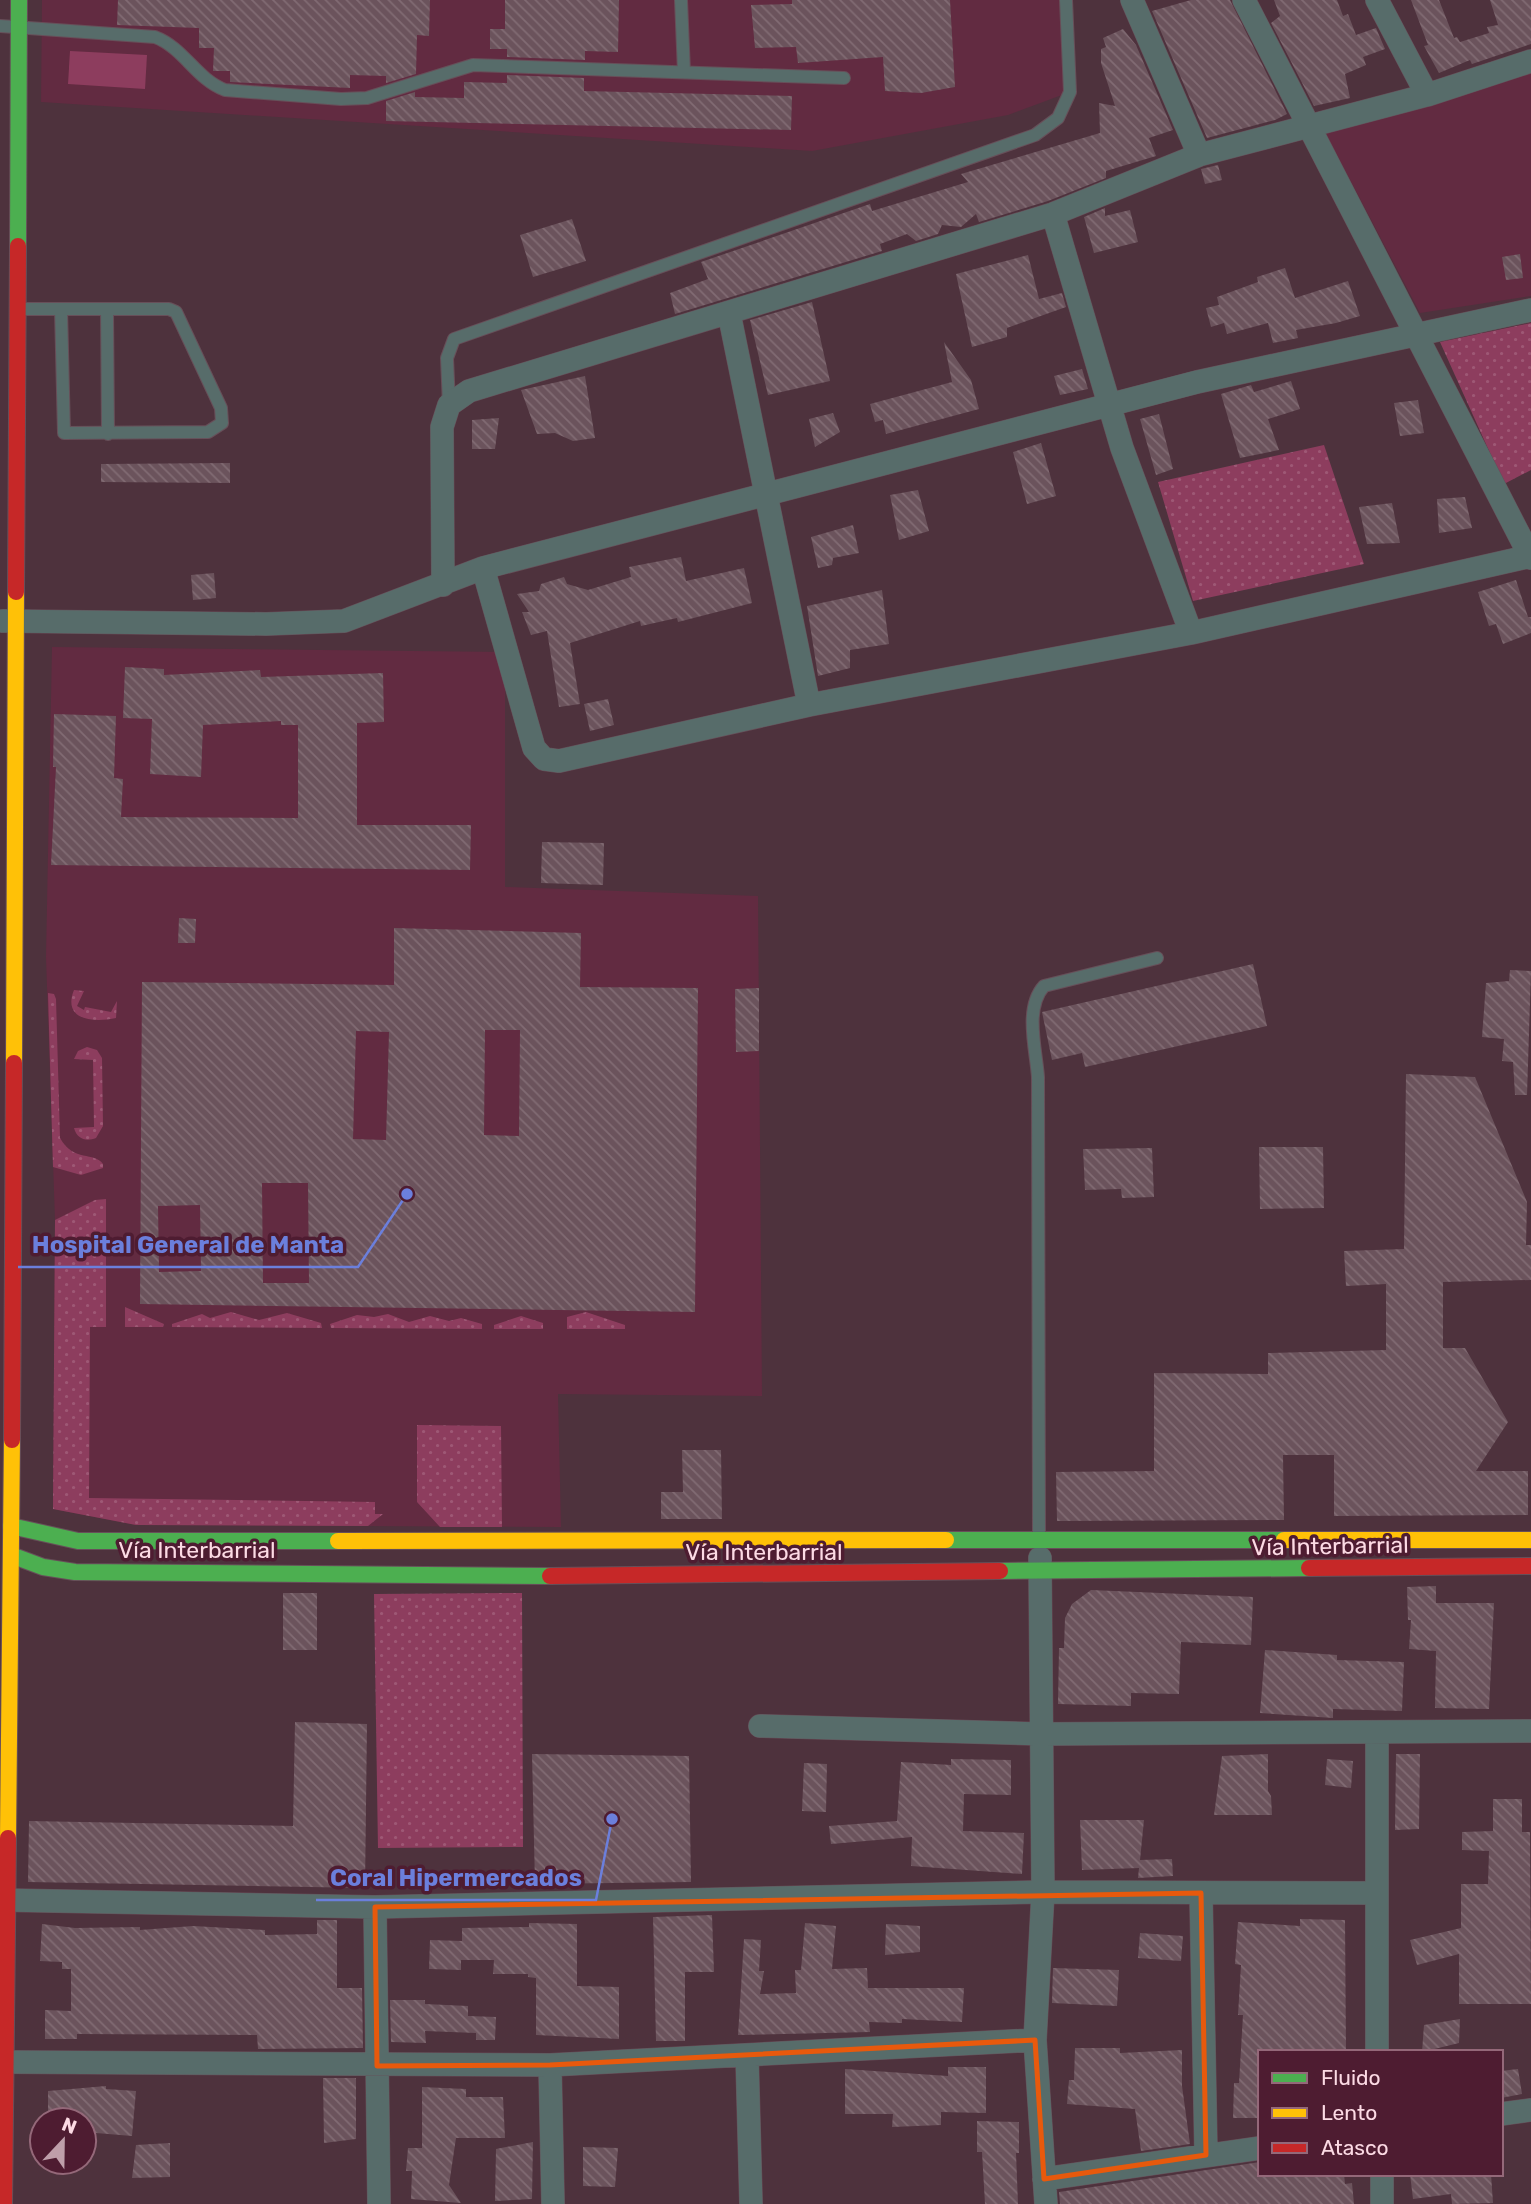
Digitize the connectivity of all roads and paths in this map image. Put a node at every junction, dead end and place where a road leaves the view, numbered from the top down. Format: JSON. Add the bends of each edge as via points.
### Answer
{"nodes":[{"id":1,"x":19,"y":0,"type":"edge"},
{"id":2,"x":681,"y":0,"type":"edge"},
{"id":3,"x":1066,"y":0,"type":"edge"},
{"id":4,"x":1132,"y":0,"type":"edge"},
{"id":5,"x":1244,"y":0,"type":"edge"},
{"id":6,"x":1377,"y":0,"type":"edge"},
{"id":7,"x":0,"y":26,"type":"edge"},
{"id":8,"x":19,"y":27,"type":"junction"},
{"id":9,"x":1531,"y":61,"type":"edge"},
{"id":10,"x":684,"y":72,"type":"junction"},
{"id":11,"x":844,"y":78,"type":"dead end"},
{"id":12,"x":1427,"y":95,"type":"junction"},
{"id":13,"x":1309,"y":127,"type":"junction"},
{"id":14,"x":1199,"y":155,"type":"junction"},
{"id":15,"x":1052,"y":215,"type":"junction"},
{"id":16,"x":17,"y":309,"type":"junction"},
{"id":17,"x":61,"y":309,"type":"junction"},
{"id":18,"x":107,"y":310,"type":"junction"},
{"id":19,"x":1531,"y":310,"type":"edge"},
{"id":20,"x":729,"y":313,"type":"junction"},
{"id":21,"x":1415,"y":334,"type":"junction"},
{"id":22,"x":449,"y":405,"type":"junction"},
{"id":23,"x":1110,"y":405,"type":"junction"},
{"id":24,"x":108,"y":434,"type":"junction"},
{"id":25,"x":768,"y":496,"type":"junction"},
{"id":26,"x":1531,"y":557,"type":"edge"},
{"id":27,"x":483,"y":568,"type":"junction"},
{"id":28,"x":443,"y":585,"type":"junction"},
{"id":29,"x":8,"y":622,"type":"edge"},
{"id":30,"x":1191,"y":633,"type":"junction"},
{"id":31,"x":809,"y":705,"type":"junction"},
{"id":32,"x":7,"y":769,"type":"edge"},
{"id":33,"x":1157,"y":958,"type":"dead end"},
{"id":34,"x":5,"y":1523,"type":"edge"},
{"id":35,"x":1311,"y":1540,"type":"junction"},
{"id":36,"x":1531,"y":1540,"type":"edge"},
{"id":37,"x":1039,"y":1541,"type":"junction"},
{"id":38,"x":404,"y":1542,"type":"junction"},
{"id":39,"x":6,"y":1553,"type":"edge"},
{"id":40,"x":1531,"y":1566,"type":"edge"},
{"id":41,"x":1310,"y":1569,"type":"junction"},
{"id":42,"x":1040,"y":1573,"type":"junction"},
{"id":43,"x":405,"y":1574,"type":"junction"},
{"id":44,"x":760,"y":1726,"type":"dead end"},
{"id":45,"x":1531,"y":1731,"type":"edge"},
{"id":46,"x":1377,"y":1732,"type":"junction"},
{"id":47,"x":1043,"y":1734,"type":"junction"},
{"id":48,"x":1043,"y":1892,"type":"junction"},
{"id":49,"x":1201,"y":1893,"type":"junction"},
{"id":50,"x":1377,"y":1893,"type":"junction"},
{"id":51,"x":3,"y":1900,"type":"edge"},
{"id":52,"x":375,"y":1907,"type":"junction"},
{"id":53,"x":1035,"y":2040,"type":"junction"},
{"id":54,"x":1377,"y":2050,"type":"edge"},
{"id":55,"x":747,"y":2055,"type":"junction"},
{"id":56,"x":3,"y":2062,"type":"edge"},
{"id":57,"x":551,"y":2065,"type":"junction"},
{"id":58,"x":377,"y":2066,"type":"junction"},
{"id":59,"x":1531,"y":2110,"type":"edge"},
{"id":60,"x":1503,"y":2115,"type":"edge"},
{"id":61,"x":1258,"y":2148,"type":"edge"},
{"id":62,"x":1206,"y":2155,"type":"junction"},
{"id":63,"x":1382,"y":2176,"type":"edge"},
{"id":64,"x":1044,"y":2179,"type":"junction"},
{"id":65,"x":3,"y":2203,"type":"edge"},
{"id":66,"x":13,"y":2204,"type":"edge"},
{"id":67,"x":379,"y":2204,"type":"edge"},
{"id":68,"x":552,"y":2204,"type":"edge"},
{"id":69,"x":751,"y":2204,"type":"edge"},
{"id":70,"x":1046,"y":2204,"type":"edge"},
{"id":71,"x":1382,"y":2204,"type":"edge"}],
"edges":[{"from":1,"to":8,"type":"main road"},
{"from":2,"to":10,"type":"lane"},
{"from":3,"to":22,"type":"lane","via":[[1070,92],[1058,118],[1035,135],[454,339],[447,358]]},
{"from":4,"to":14,"type":"street"},
{"from":5,"to":13,"type":"street"},
{"from":6,"to":12,"type":"street"},
{"from":7,"to":8,"type":"lane"},
{"from":8,"to":10,"type":"lane","via":[[155,37],[176,50],[211,85],[225,90],[328,98],[367,98],[473,65]]},
{"from":8,"to":16,"type":"main road"},
{"from":9,"to":12,"type":"street"},
{"from":10,"to":11,"type":"lane"},
{"from":12,"to":13,"type":"street"},
{"from":13,"to":14,"type":"street"},
{"from":13,"to":21,"type":"street"},
{"from":14,"to":15,"type":"street"},
{"from":15,"to":20,"type":"street"},
{"from":15,"to":23,"type":"street"},
{"from":16,"to":17,"type":"lane"},
{"from":16,"to":29,"type":"main road"},
{"from":17,"to":18,"type":"lane"},
{"from":17,"to":24,"type":"lane","via":[[62,430],[68,435]]},
{"from":18,"to":24,"type":"lane"},
{"from":18,"to":24,"type":"lane","via":[[176,312],[223,416],[217,429],[208,432]]},
{"from":19,"to":21,"type":"street"},
{"from":20,"to":22,"type":"street","via":[[469,391]]},
{"from":20,"to":25,"type":"street"},
{"from":21,"to":23,"type":"street"},
{"from":21,"to":26,"type":"street"},
{"from":22,"to":28,"type":"street","via":[[442,427]]},
{"from":23,"to":25,"type":"street"},
{"from":23,"to":30,"type":"street"},
{"from":25,"to":27,"type":"street"},
{"from":25,"to":31,"type":"street"},
{"from":26,"to":30,"type":"street"},
{"from":27,"to":28,"type":"street"},
{"from":27,"to":31,"type":"street","via":[[534,748],[544,759],[559,761]]},
{"from":28,"to":29,"type":"street","via":[[344,621]]},
{"from":29,"to":32,"type":"main road"},
{"from":30,"to":31,"type":"street"},
{"from":32,"to":34,"type":"main road"},
{"from":33,"to":37,"type":"lane","via":[[1044,986],[1035,996]]},
{"from":34,"to":38,"type":"main road","name":"Vía Interbarrial","via":[[78,1541]]},
{"from":34,"to":39,"type":"main road"},
{"from":35,"to":36,"type":"main road","name":"Vía Interbarrial"},
{"from":35,"to":37,"type":"main road","name":"Vía Interbarrial"},
{"from":35,"to":41,"type":"main road"},
{"from":37,"to":38,"type":"main road","name":"Vía Interbarrial"},
{"from":37,"to":42,"type":"street"},
{"from":38,"to":43,"type":"street"},
{"from":39,"to":43,"type":"main road","name":"Vía Interbarrial","via":[[43,1567],[75,1572]]},
{"from":39,"to":51,"type":"main road"},
{"from":40,"to":41,"type":"main road","name":"Vía Interbarrial"},
{"from":41,"to":42,"type":"main road","name":"Vía Interbarrial"},
{"from":42,"to":43,"type":"main road","name":"Vía Interbarrial"},
{"from":42,"to":47,"type":"street"},
{"from":44,"to":47,"type":"street"},
{"from":45,"to":46,"type":"street"},
{"from":46,"to":47,"type":"street"},
{"from":46,"to":50,"type":"street"},
{"from":47,"to":48,"type":"street"},
{"from":48,"to":49,"type":"street"},
{"from":48,"to":52,"type":"street"},
{"from":48,"to":53,"type":"street"},
{"from":49,"to":50,"type":"street"},
{"from":49,"to":62,"type":"street"},
{"from":50,"to":54,"type":"street"},
{"from":51,"to":52,"type":"street"},
{"from":51,"to":56,"type":"main road"},
{"from":52,"to":58,"type":"street"},
{"from":53,"to":55,"type":"street"},
{"from":53,"to":64,"type":"street"},
{"from":55,"to":57,"type":"street"},
{"from":55,"to":69,"type":"street"},
{"from":56,"to":58,"type":"street"},
{"from":56,"to":65,"type":"main road"},
{"from":57,"to":58,"type":"street"},
{"from":57,"to":68,"type":"street"},
{"from":58,"to":67,"type":"street"},
{"from":59,"to":60,"type":"street"},
{"from":61,"to":62,"type":"street"},
{"from":62,"to":64,"type":"street"},
{"from":63,"to":71,"type":"street"},
{"from":64,"to":70,"type":"street"},
{"from":65,"to":66,"type":"street"}]}
